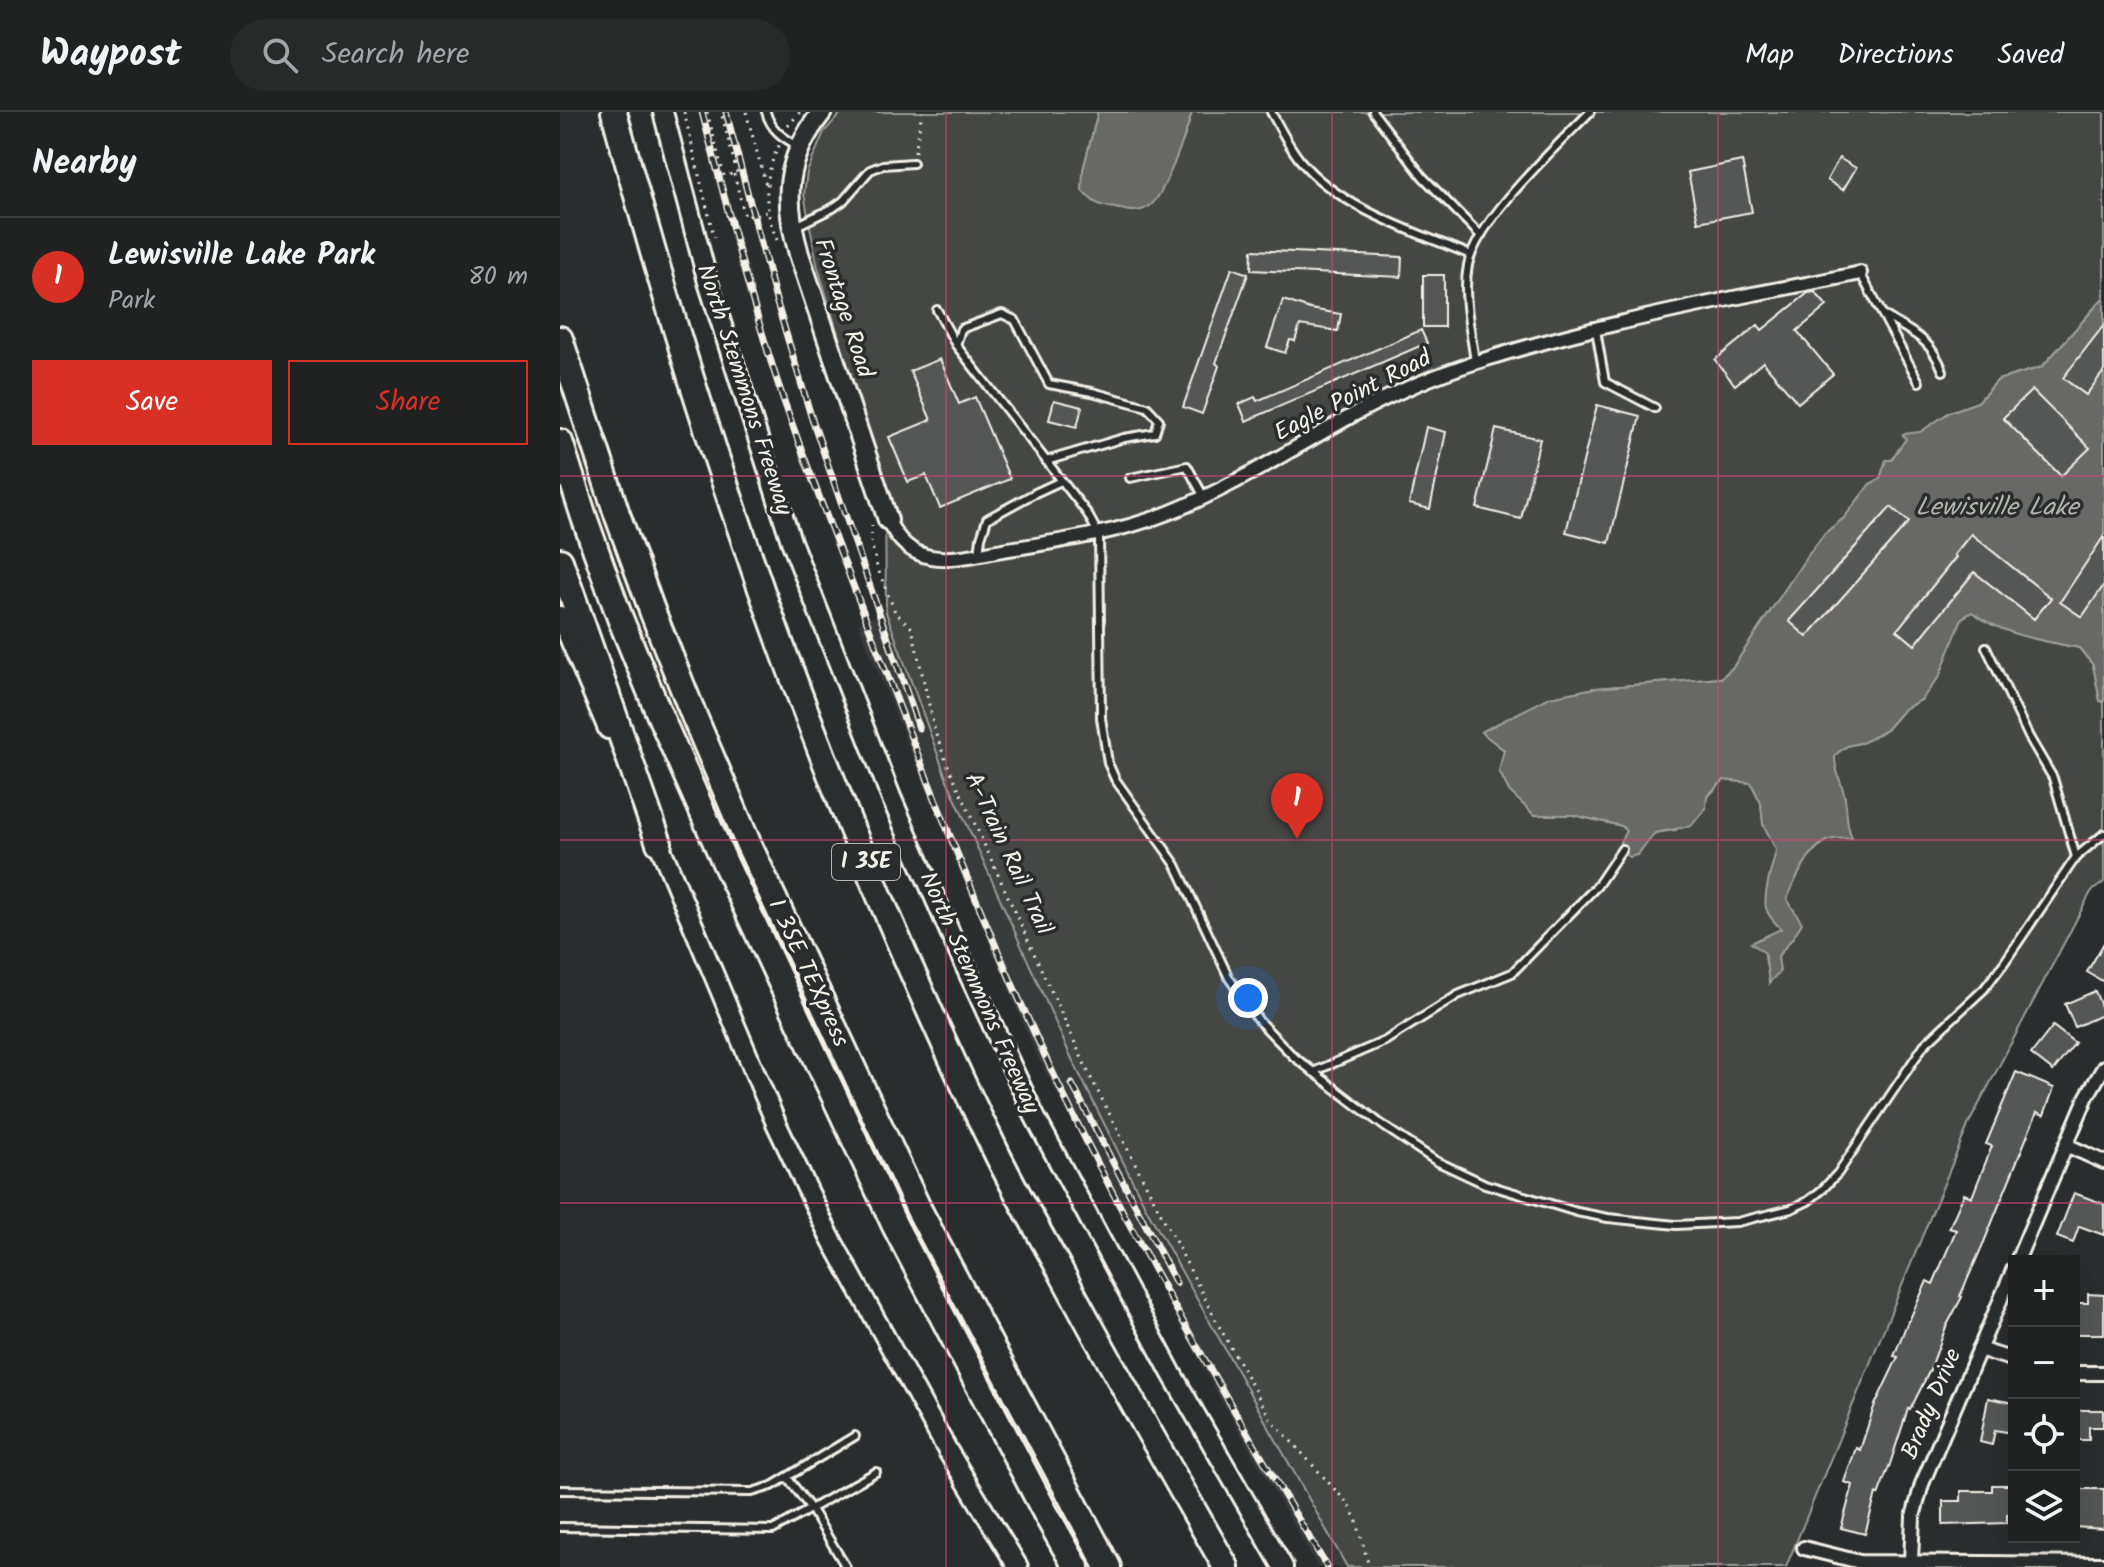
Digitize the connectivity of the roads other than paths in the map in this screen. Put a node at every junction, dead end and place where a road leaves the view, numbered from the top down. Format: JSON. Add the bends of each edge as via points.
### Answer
{"nodes":[{"id":1,"x":614,"y":112,"type":"edge"},
{"id":2,"x":663,"y":112,"type":"edge"},
{"id":3,"x":766,"y":112,"type":"edge"},
{"id":4,"x":822,"y":112,"type":"edge"},
{"id":5,"x":1271,"y":112,"type":"edge"},
{"id":6,"x":1373,"y":112,"type":"edge"},
{"id":7,"x":1590,"y":112,"type":"edge"},
{"id":8,"x":792,"y":143,"type":"junction"},
{"id":9,"x":913,"y":163,"type":"road end"},
{"id":10,"x":792,"y":228,"type":"junction"},
{"id":11,"x":1481,"y":236,"type":"junction"},
{"id":12,"x":1471,"y":255,"type":"junction"},
{"id":13,"x":1860,"y":273,"type":"joint"},
{"id":14,"x":937,"y":310,"type":"dead end"},
{"id":15,"x":1884,"y":315,"type":"junction"},
{"id":16,"x":1596,"y":330,"type":"junction"},
{"id":17,"x":956,"y":345,"type":"junction"},
{"id":18,"x":562,"y":346,"type":"edge"},
{"id":19,"x":1475,"y":362,"type":"junction"},
{"id":20,"x":1943,"y":371,"type":"dead end"},
{"id":21,"x":1919,"y":382,"type":"dead end"},
{"id":22,"x":1655,"y":408,"type":"dead end"},
{"id":23,"x":560,"y":442,"type":"edge"},
{"id":24,"x":1046,"y":461,"type":"junction"},
{"id":25,"x":1130,"y":478,"type":"dead end"},
{"id":26,"x":1061,"y":481,"type":"junction"},
{"id":27,"x":1204,"y":497,"type":"junction"},
{"id":28,"x":880,"y":519,"type":"joint"},
{"id":29,"x":1099,"y":535,"type":"junction"},
{"id":30,"x":979,"y":554,"type":"junction"},
{"id":31,"x":560,"y":561,"type":"edge"},
{"id":32,"x":561,"y":624,"type":"edge"},
{"id":33,"x":1986,"y":647,"type":"dead end"},
{"id":34,"x":2104,"y":834,"type":"edge"},
{"id":35,"x":659,"y":843,"type":"junction"},
{"id":36,"x":1622,"y":849,"type":"dead end"},
{"id":37,"x":2076,"y":857,"type":"junction"},
{"id":38,"x":2104,"y":1067,"type":"edge"},
{"id":39,"x":1313,"y":1072,"type":"junction"},
{"id":40,"x":2066,"y":1145,"type":"junction"},
{"id":41,"x":2104,"y":1162,"type":"edge"},
{"id":42,"x":2020,"y":1255,"type":"edge"},
{"id":43,"x":2008,"y":1282,"type":"edge"},
{"id":44,"x":1979,"y":1349,"type":"junction"},
{"id":45,"x":2008,"y":1358,"type":"edge"},
{"id":46,"x":2080,"y":1373,"type":"edge"},
{"id":47,"x":2104,"y":1373,"type":"edge"},
{"id":48,"x":855,"y":1436,"type":"dead end"},
{"id":49,"x":1056,"y":1471,"type":"junction"},
{"id":50,"x":876,"y":1472,"type":"dead end"},
{"id":51,"x":787,"y":1477,"type":"junction"},
{"id":52,"x":560,"y":1490,"type":"edge"},
{"id":53,"x":811,"y":1509,"type":"junction"},
{"id":54,"x":560,"y":1527,"type":"edge"},
{"id":55,"x":1804,"y":1548,"type":"dead end"},
{"id":56,"x":1911,"y":1561,"type":"junction"},
{"id":57,"x":2104,"y":1564,"type":"edge"},
{"id":58,"x":846,"y":1567,"type":"edge"},
{"id":59,"x":1018,"y":1567,"type":"edge"},
{"id":60,"x":1076,"y":1567,"type":"edge"},
{"id":61,"x":1108,"y":1567,"type":"edge"},
{"id":62,"x":1125,"y":1567,"type":"edge"},
{"id":63,"x":1226,"y":1567,"type":"edge"},
{"id":64,"x":1283,"y":1567,"type":"edge"}],
"edges":[{"from":1,"to":63,"type":"highway","name":"North Stemmons Freeway","number":"I 35E","via":[[737,520],[804,709],[887,912],[1000,1159],[1128,1399]]},
{"from":2,"to":64,"type":"main road","name":"North Stemmons Freeway","via":[[708,282],[791,541],[891,797],[1034,1115],[1172,1374]]},
{"from":3,"to":8,"type":"lane","via":[[771,126]]},
{"from":4,"to":8,"type":"main road","name":"Frontage Road","via":[[807,134]]},
{"from":5,"to":12,"type":"lane","via":[[1301,161],[1338,195]]},
{"from":6,"to":11,"type":"lane","via":[[1423,177]]},
{"from":7,"to":11,"type":"lane"},
{"from":8,"to":10,"type":"main road","name":"Frontage Road"},
{"from":9,"to":10,"type":"lane","via":[[870,170],[843,201]]},
{"from":10,"to":28,"type":"main road","name":"Frontage Road"},
{"from":11,"to":12,"type":"lane"},
{"from":12,"to":19,"type":"lane","via":[[1466,281]]},
{"from":13,"to":15,"type":"lane"},
{"from":13,"to":16,"type":"street","name":"Eagle Point Road"},
{"from":14,"to":17,"type":"lane"},
{"from":15,"to":20,"type":"lane","via":[[1925,340]]},
{"from":15,"to":21,"type":"lane"},
{"from":16,"to":19,"type":"street","name":"Eagle Point Road"},
{"from":16,"to":22,"type":"lane","via":[[1605,382]]},
{"from":17,"to":24,"type":"lane"},
{"from":17,"to":24,"type":"lane","via":[[961,329],[1002,314],[1015,320],[1049,384],[1147,407],[1159,420],[1155,433]]},
{"from":18,"to":49,"type":"highway","name":"I 35E TEXpress","via":[[653,613],[748,843],[919,1210]]},
{"from":19,"to":27,"type":"street","name":"Eagle Point Road","via":[[1379,402]]},
{"from":23,"to":60,"type":"highway","via":[[620,618],[731,877],[895,1226]]},
{"from":24,"to":26,"type":"lane"},
{"from":25,"to":27,"type":"lane","via":[[1187,466]]},
{"from":26,"to":29,"type":"lane"},
{"from":26,"to":30,"type":"lane","via":[[987,519]]},
{"from":27,"to":29,"type":"street","name":"Eagle Point Road"},
{"from":28,"to":30,"type":"street","name":"Eagle Point Road","via":[[916,554]]},
{"from":29,"to":30,"type":"street","name":"Eagle Point Road"},
{"from":29,"to":39,"type":"lane","via":[[1101,718],[1115,779],[1176,865],[1243,1000],[1274,1038]]},
{"from":31,"to":35,"type":"highway"},
{"from":32,"to":35,"type":"main road"},
{"from":33,"to":37,"type":"lane","via":[[2053,778]]},
{"from":34,"to":37,"type":"lane"},
{"from":35,"to":59,"type":"main road","via":[[776,1123],[830,1237]]},
{"from":36,"to":39,"type":"lane","via":[[1597,886],[1512,973],[1458,995],[1385,1041]]},
{"from":37,"to":39,"type":"lane","via":[[1984,989],[1911,1062],[1838,1173],[1791,1209],[1737,1222],[1676,1225],[1608,1218],[1542,1202],[1436,1161]]},
{"from":38,"to":40,"type":"street"},
{"from":40,"to":41,"type":"street"},
{"from":40,"to":42,"type":"street"},
{"from":43,"to":44,"type":"street","name":"Brady Drive"},
{"from":44,"to":45,"type":"street"},
{"from":44,"to":56,"type":"street","name":"Brady Drive","via":[[1915,1506]]},
{"from":46,"to":47,"type":"street"},
{"from":48,"to":51,"type":"lane"},
{"from":49,"to":61,"type":"highway","name":"I 35E TEXpress"},
{"from":49,"to":62,"type":"highway","via":[[1084,1503]]},
{"from":50,"to":53,"type":"lane"},
{"from":51,"to":52,"type":"lane","via":[[752,1492]]},
{"from":51,"to":53,"type":"lane"},
{"from":53,"to":54,"type":"lane","via":[[773,1530]]},
{"from":53,"to":58,"type":"lane"},
{"from":55,"to":56,"type":"street","via":[[1860,1562]]},
{"from":56,"to":57,"type":"street"}]}
